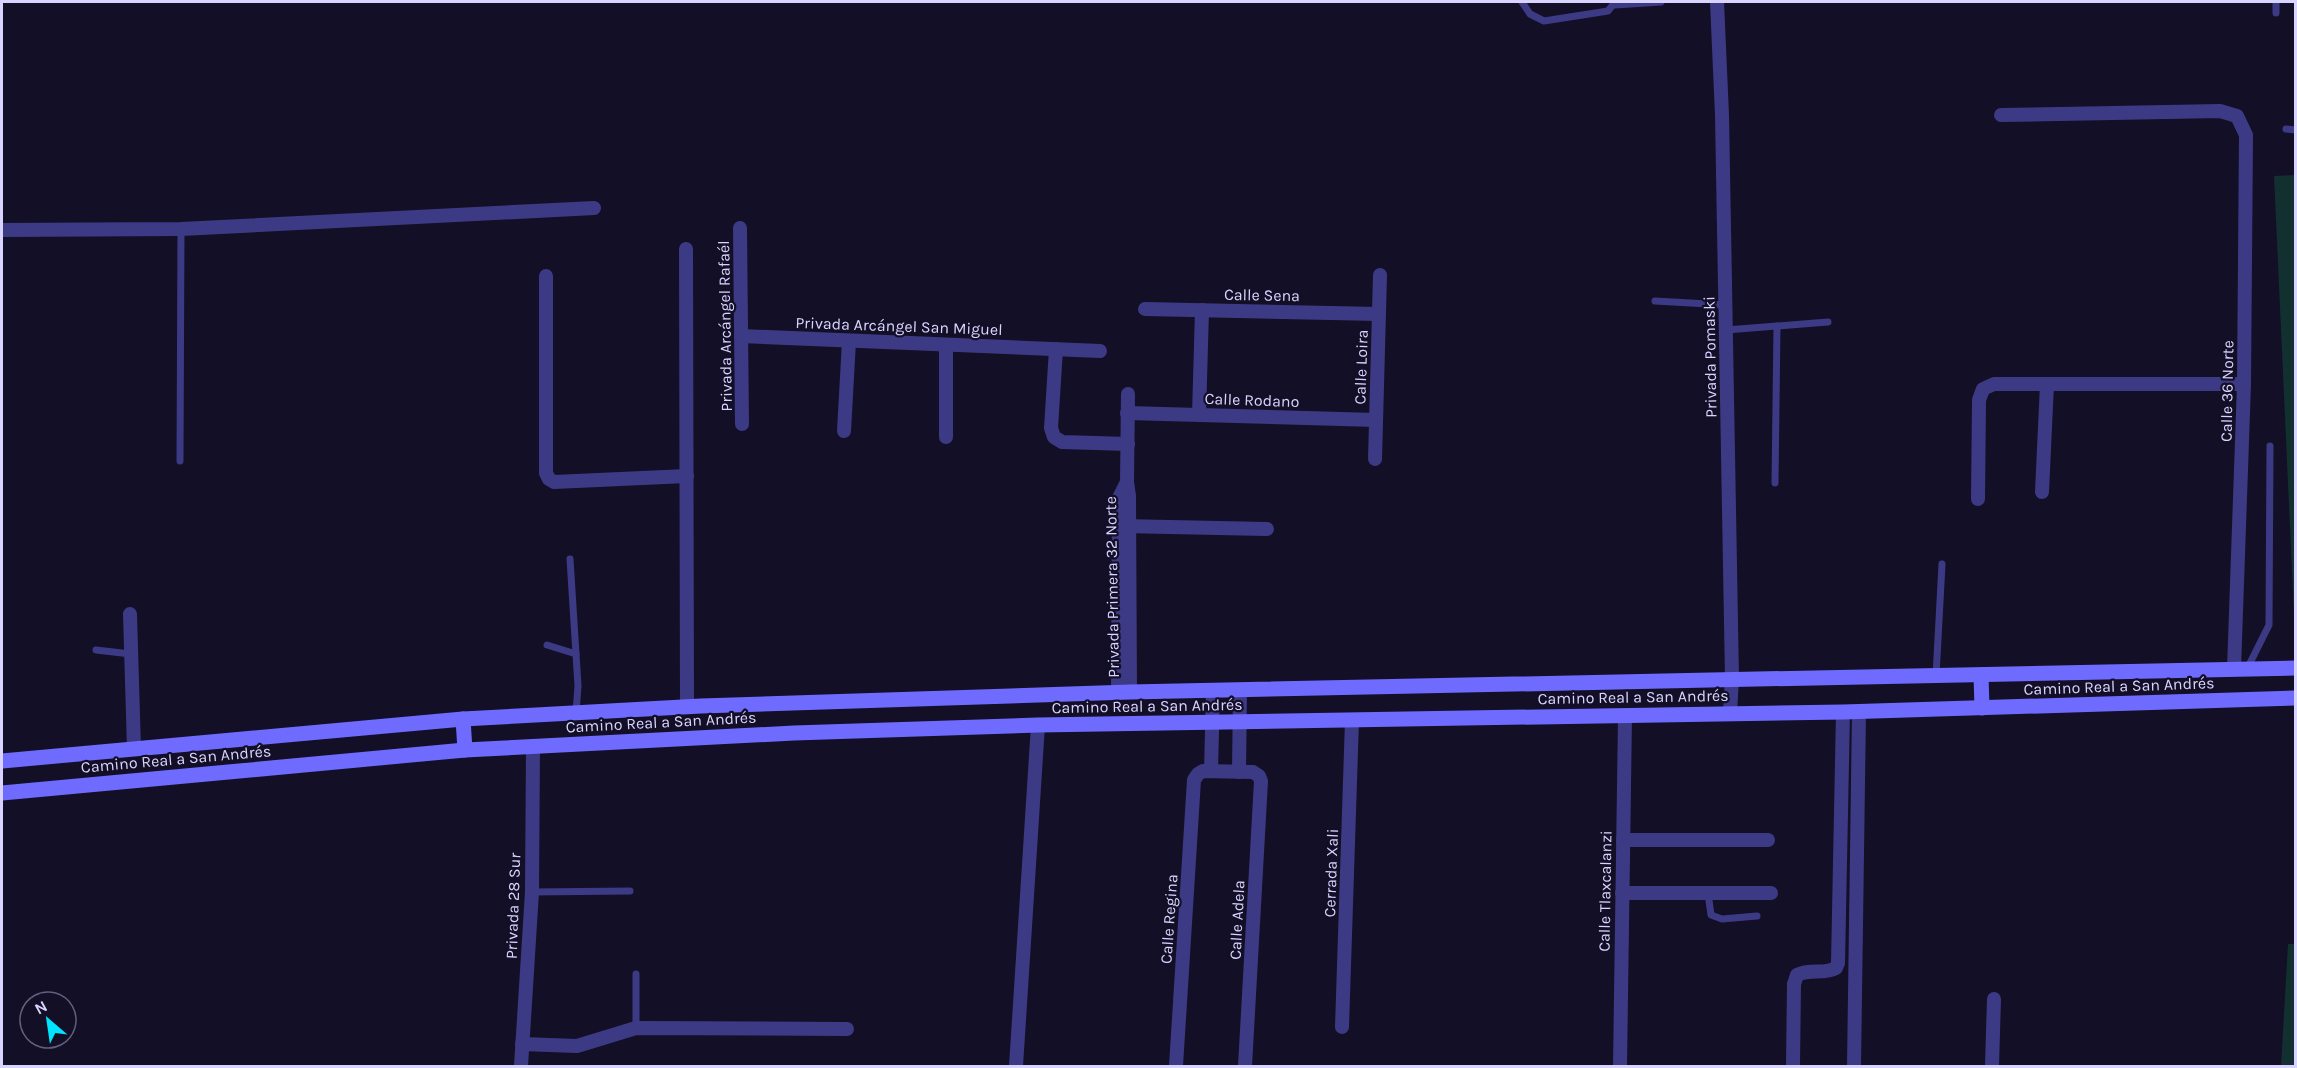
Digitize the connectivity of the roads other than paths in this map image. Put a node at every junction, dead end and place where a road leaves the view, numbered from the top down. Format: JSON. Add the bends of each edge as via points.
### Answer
{"nodes":[{"id":1,"x":1522,"y":2,"type":"edge"},
{"id":2,"x":1661,"y":2,"type":"edge"},
{"id":3,"x":1717,"y":2,"type":"edge"},
{"id":4,"x":2276,"y":2,"type":"edge"},
{"id":5,"x":1615,"y":3,"type":"edge"},
{"id":6,"x":2276,"y":13,"type":"dead end"},
{"id":7,"x":2001,"y":115,"type":"dead end"},
{"id":8,"x":2286,"y":129,"type":"dead end"},
{"id":9,"x":2295,"y":130,"type":"edge"},
{"id":10,"x":594,"y":208,"type":"dead end"},
{"id":11,"x":740,"y":228,"type":"dead end"},
{"id":12,"x":181,"y":229,"type":"junction"},
{"id":13,"x":2,"y":230,"type":"edge"},
{"id":14,"x":686,"y":249,"type":"dead end"},
{"id":15,"x":1380,"y":275,"type":"dead end"},
{"id":16,"x":546,"y":276,"type":"dead end"},
{"id":17,"x":1655,"y":301,"type":"dead end"},
{"id":18,"x":1726,"y":304,"type":"junction"},
{"id":19,"x":1145,"y":309,"type":"dead end"},
{"id":20,"x":1202,"y":310,"type":"junction"},
{"id":21,"x":1379,"y":314,"type":"junction"},
{"id":22,"x":1828,"y":322,"type":"dead end"},
{"id":23,"x":1777,"y":326,"type":"junction"},
{"id":24,"x":1726,"y":330,"type":"junction"},
{"id":25,"x":741,"y":336,"type":"junction"},
{"id":26,"x":849,"y":341,"type":"junction"},
{"id":27,"x":946,"y":345,"type":"junction"},
{"id":28,"x":1056,"y":349,"type":"junction"},
{"id":29,"x":1100,"y":351,"type":"dead end"},
{"id":30,"x":2047,"y":384,"type":"junction"},
{"id":31,"x":2244,"y":384,"type":"junction"},
{"id":32,"x":1128,"y":394,"type":"dead end"},
{"id":33,"x":1128,"y":413,"type":"junction"},
{"id":34,"x":1199,"y":415,"type":"junction"},
{"id":35,"x":1376,"y":420,"type":"junction"},
{"id":36,"x":742,"y":424,"type":"dead end"},
{"id":37,"x":844,"y":431,"type":"dead end"},
{"id":38,"x":946,"y":437,"type":"dead end"},
{"id":39,"x":1128,"y":444,"type":"junction"},
{"id":40,"x":2270,"y":446,"type":"dead end"},
{"id":41,"x":1375,"y":459,"type":"dead end"},
{"id":42,"x":180,"y":461,"type":"dead end"},
{"id":43,"x":687,"y":476,"type":"junction"},
{"id":44,"x":1775,"y":483,"type":"dead end"},
{"id":45,"x":2042,"y":492,"type":"dead end"},
{"id":46,"x":1978,"y":499,"type":"dead end"},
{"id":47,"x":1124,"y":526,"type":"junction"},
{"id":48,"x":1267,"y":529,"type":"dead end"},
{"id":49,"x":570,"y":559,"type":"dead end"},
{"id":50,"x":1942,"y":564,"type":"dead end"},
{"id":51,"x":130,"y":614,"type":"dead end"},
{"id":52,"x":547,"y":645,"type":"dead end"},
{"id":53,"x":96,"y":650,"type":"dead end"},
{"id":54,"x":131,"y":654,"type":"junction"},
{"id":55,"x":576,"y":654,"type":"junction"},
{"id":56,"x":2295,"y":668,"type":"edge"},
{"id":57,"x":2241,"y":669,"type":"junction"},
{"id":58,"x":1981,"y":675,"type":"junction"},
{"id":59,"x":1936,"y":676,"type":"junction"},
{"id":60,"x":1732,"y":679,"type":"junction"},
{"id":61,"x":1213,"y":691,"type":"junction"},
{"id":62,"x":1240,"y":691,"type":"junction"},
{"id":63,"x":1124,"y":692,"type":"junction"},
{"id":64,"x":2295,"y":698,"type":"edge"},
{"id":65,"x":687,"y":706,"type":"junction"},
{"id":66,"x":1982,"y":708,"type":"junction"},
{"id":67,"x":576,"y":712,"type":"junction"},
{"id":68,"x":1851,"y":712,"type":"junction"},
{"id":69,"x":1730,"y":713,"type":"junction"},
{"id":70,"x":1625,"y":716,"type":"junction"},
{"id":71,"x":463,"y":718,"type":"junction"},
{"id":72,"x":1352,"y":720,"type":"junction"},
{"id":73,"x":1239,"y":722,"type":"junction"},
{"id":74,"x":1213,"y":723,"type":"junction"},
{"id":75,"x":1038,"y":725,"type":"junction"},
{"id":76,"x":533,"y":747,"type":"junction"},
{"id":77,"x":134,"y":749,"type":"junction"},
{"id":78,"x":465,"y":750,"type":"junction"},
{"id":79,"x":2,"y":761,"type":"edge"},
{"id":80,"x":1239,"y":772,"type":"junction"},
{"id":81,"x":1204,"y":773,"type":"junction"},
{"id":82,"x":2,"y":793,"type":"edge"},
{"id":83,"x":1623,"y":840,"type":"junction"},
{"id":84,"x":1768,"y":840,"type":"dead end"},
{"id":85,"x":630,"y":891,"type":"dead end"},
{"id":86,"x":532,"y":892,"type":"junction"},
{"id":87,"x":1771,"y":892,"type":"dead end"},
{"id":88,"x":1622,"y":893,"type":"junction"},
{"id":89,"x":1708,"y":893,"type":"junction"},
{"id":90,"x":1757,"y":916,"type":"dead end"},
{"id":91,"x":636,"y":974,"type":"dead end"},
{"id":92,"x":1994,"y":999,"type":"dead end"},
{"id":93,"x":636,"y":1028,"type":"junction"},
{"id":94,"x":1342,"y":1028,"type":"dead end"},
{"id":95,"x":847,"y":1029,"type":"dead end"},
{"id":96,"x":522,"y":1044,"type":"junction"},
{"id":97,"x":521,"y":1066,"type":"edge"},
{"id":98,"x":1016,"y":1066,"type":"edge"},
{"id":99,"x":1176,"y":1066,"type":"edge"},
{"id":100,"x":1245,"y":1066,"type":"edge"},
{"id":101,"x":1620,"y":1066,"type":"edge"},
{"id":102,"x":1793,"y":1066,"type":"edge"},
{"id":103,"x":1854,"y":1066,"type":"edge"},
{"id":104,"x":1992,"y":1066,"type":"edge"}],
"edges":[{"from":1,"to":5,"type":"lane","via":[[1530,14],[1544,21],[1608,11]]},
{"from":2,"to":5,"type":"lane"},
{"from":3,"to":18,"type":"street","name":"Privada Pomaski"},
{"from":4,"to":6,"type":"lane"},
{"from":7,"to":31,"type":"street","name":"Calle 36 Norte","via":[[2220,111],[2237,116],[2246,135]]},
{"from":8,"to":9,"type":"lane"},
{"from":10,"to":12,"type":"street"},
{"from":11,"to":25,"type":"street","name":"Privada Arcángel Rafaél"},
{"from":12,"to":13,"type":"street"},
{"from":12,"to":42,"type":"lane"},
{"from":14,"to":43,"type":"street"},
{"from":15,"to":21,"type":"street","name":"Calle Loira"},
{"from":16,"to":43,"type":"street","via":[[549,479],[554,482]]},
{"from":17,"to":18,"type":"lane"},
{"from":18,"to":24,"type":"street","name":"Privada Pomaski"},
{"from":19,"to":20,"type":"street","name":"Calle Sena"},
{"from":20,"to":21,"type":"street","name":"Calle Sena"},
{"from":20,"to":34,"type":"street"},
{"from":21,"to":35,"type":"street","name":"Calle Loira"},
{"from":22,"to":23,"type":"lane"},
{"from":23,"to":24,"type":"lane"},
{"from":23,"to":44,"type":"lane"},
{"from":24,"to":60,"type":"street","name":"Privada Pomaski"},
{"from":25,"to":26,"type":"street","name":"Privada Arcángel San Miguel"},
{"from":25,"to":36,"type":"street","name":"Privada Arcángel Rafaél"},
{"from":26,"to":27,"type":"street","name":"Privada Arcángel San Miguel"},
{"from":26,"to":37,"type":"street"},
{"from":27,"to":28,"type":"street","name":"Privada Arcángel San Miguel"},
{"from":27,"to":38,"type":"street"},
{"from":28,"to":29,"type":"street","name":"Privada Arcángel San Miguel"},
{"from":28,"to":39,"type":"street","via":[[1051,429],[1054,437],[1062,442]]},
{"from":30,"to":31,"type":"street"},
{"from":30,"to":45,"type":"street"},
{"from":30,"to":46,"type":"street","via":[[1995,384],[1983,389],[1979,400]]},
{"from":31,"to":57,"type":"street","name":"Calle 36 Norte"},
{"from":32,"to":33,"type":"street","name":"Privada Primera 32 Norte"},
{"from":33,"to":34,"type":"street","name":"Calle Rodano"},
{"from":33,"to":39,"type":"street","name":"Privada Primera 32 Norte"},
{"from":34,"to":35,"type":"street","name":"Calle Rodano"},
{"from":35,"to":41,"type":"street","name":"Calle Loira"},
{"from":39,"to":47,"type":"street","name":"Privada Primera 32 Norte","via":[[1127,482],[1119,498]]},
{"from":40,"to":57,"type":"lane","via":[[2270,625]]},
{"from":43,"to":65,"type":"street"},
{"from":47,"to":48,"type":"street"},
{"from":47,"to":63,"type":"street","name":"Privada Primera 32 Norte"},
{"from":49,"to":55,"type":"lane"},
{"from":50,"to":59,"type":"lane"},
{"from":51,"to":54,"type":"street"},
{"from":52,"to":55,"type":"lane"},
{"from":53,"to":54,"type":"lane"},
{"from":54,"to":77,"type":"street"},
{"from":55,"to":67,"type":"lane"},
{"from":56,"to":57,"type":"main road","name":"Camino Real a San Andrés"},
{"from":57,"to":58,"type":"main road","name":"Camino Real a San Andrés"},
{"from":58,"to":59,"type":"main road","name":"Camino Real a San Andrés"},
{"from":58,"to":66,"type":"main road"},
{"from":59,"to":60,"type":"main road","name":"Camino Real a San Andrés"},
{"from":60,"to":62,"type":"main road","name":"Camino Real a San Andrés"},
{"from":60,"to":69,"type":"street","name":"Privada Pomaski"},
{"from":61,"to":62,"type":"main road","name":"Camino Real a San Andrés"},
{"from":61,"to":63,"type":"main road","name":"Camino Real a San Andrés"},
{"from":61,"to":74,"type":"street","name":"Calle Regina"},
{"from":62,"to":73,"type":"street"},
{"from":63,"to":65,"type":"main road","name":"Camino Real a San Andrés"},
{"from":64,"to":66,"type":"main road","name":"Camino Real a San Andrés"},
{"from":65,"to":67,"type":"main road","name":"Camino Real a San Andrés"},
{"from":66,"to":68,"type":"main road","name":"Camino Real a San Andrés"},
{"from":67,"to":71,"type":"main road","name":"Camino Real a San Andrés"},
{"from":68,"to":69,"type":"main road","name":"Camino Real a San Andrés"},
{"from":68,"to":102,"type":"street","via":[[1838,963],[1831,971],[1804,971],[1797,975]]},
{"from":68,"to":103,"type":"street"},
{"from":69,"to":70,"type":"main road","name":"Camino Real a San Andrés"},
{"from":70,"to":72,"type":"main road","name":"Camino Real a San Andrés"},
{"from":70,"to":83,"type":"street","name":"Calle Tlaxcalanzi"},
{"from":71,"to":77,"type":"main road","name":"Camino Real a San Andrés"},
{"from":71,"to":78,"type":"main road"},
{"from":72,"to":73,"type":"main road","name":"Camino Real a San Andrés"},
{"from":72,"to":94,"type":"street","name":"Cerrada Xali"},
{"from":73,"to":74,"type":"main road","name":"Camino Real a San Andrés"},
{"from":73,"to":80,"type":"street"},
{"from":74,"to":75,"type":"main road","name":"Camino Real a San Andrés"},
{"from":74,"to":81,"type":"street","name":"Calle Regina"},
{"from":75,"to":76,"type":"main road","name":"Camino Real a San Andrés"},
{"from":75,"to":98,"type":"street"},
{"from":76,"to":78,"type":"main road","name":"Camino Real a San Andrés"},
{"from":76,"to":86,"type":"street","name":"Privada 28 Sur"},
{"from":77,"to":79,"type":"main road","name":"Camino Real a San Andrés"},
{"from":78,"to":82,"type":"main road","name":"Camino Real a San Andrés"},
{"from":80,"to":81,"type":"street"},
{"from":80,"to":100,"type":"street","name":"Calle Adela","via":[[1253,772],[1262,781]]},
{"from":81,"to":99,"type":"street","name":"Calle Regina","via":[[1194,780]]},
{"from":83,"to":84,"type":"street"},
{"from":83,"to":88,"type":"street","name":"Calle Tlaxcalanzi"},
{"from":85,"to":86,"type":"lane"},
{"from":86,"to":96,"type":"street","name":"Privada 28 Sur"},
{"from":87,"to":89,"type":"street"},
{"from":88,"to":89,"type":"street"},
{"from":88,"to":101,"type":"street","name":"Calle Tlaxcalanzi"},
{"from":89,"to":90,"type":"lane","via":[[1712,915],[1722,919]]},
{"from":91,"to":93,"type":"lane"},
{"from":92,"to":104,"type":"street"},
{"from":93,"to":95,"type":"street"},
{"from":93,"to":96,"type":"street","via":[[577,1046]]},
{"from":96,"to":97,"type":"street","name":"Privada 28 Sur"}]}
